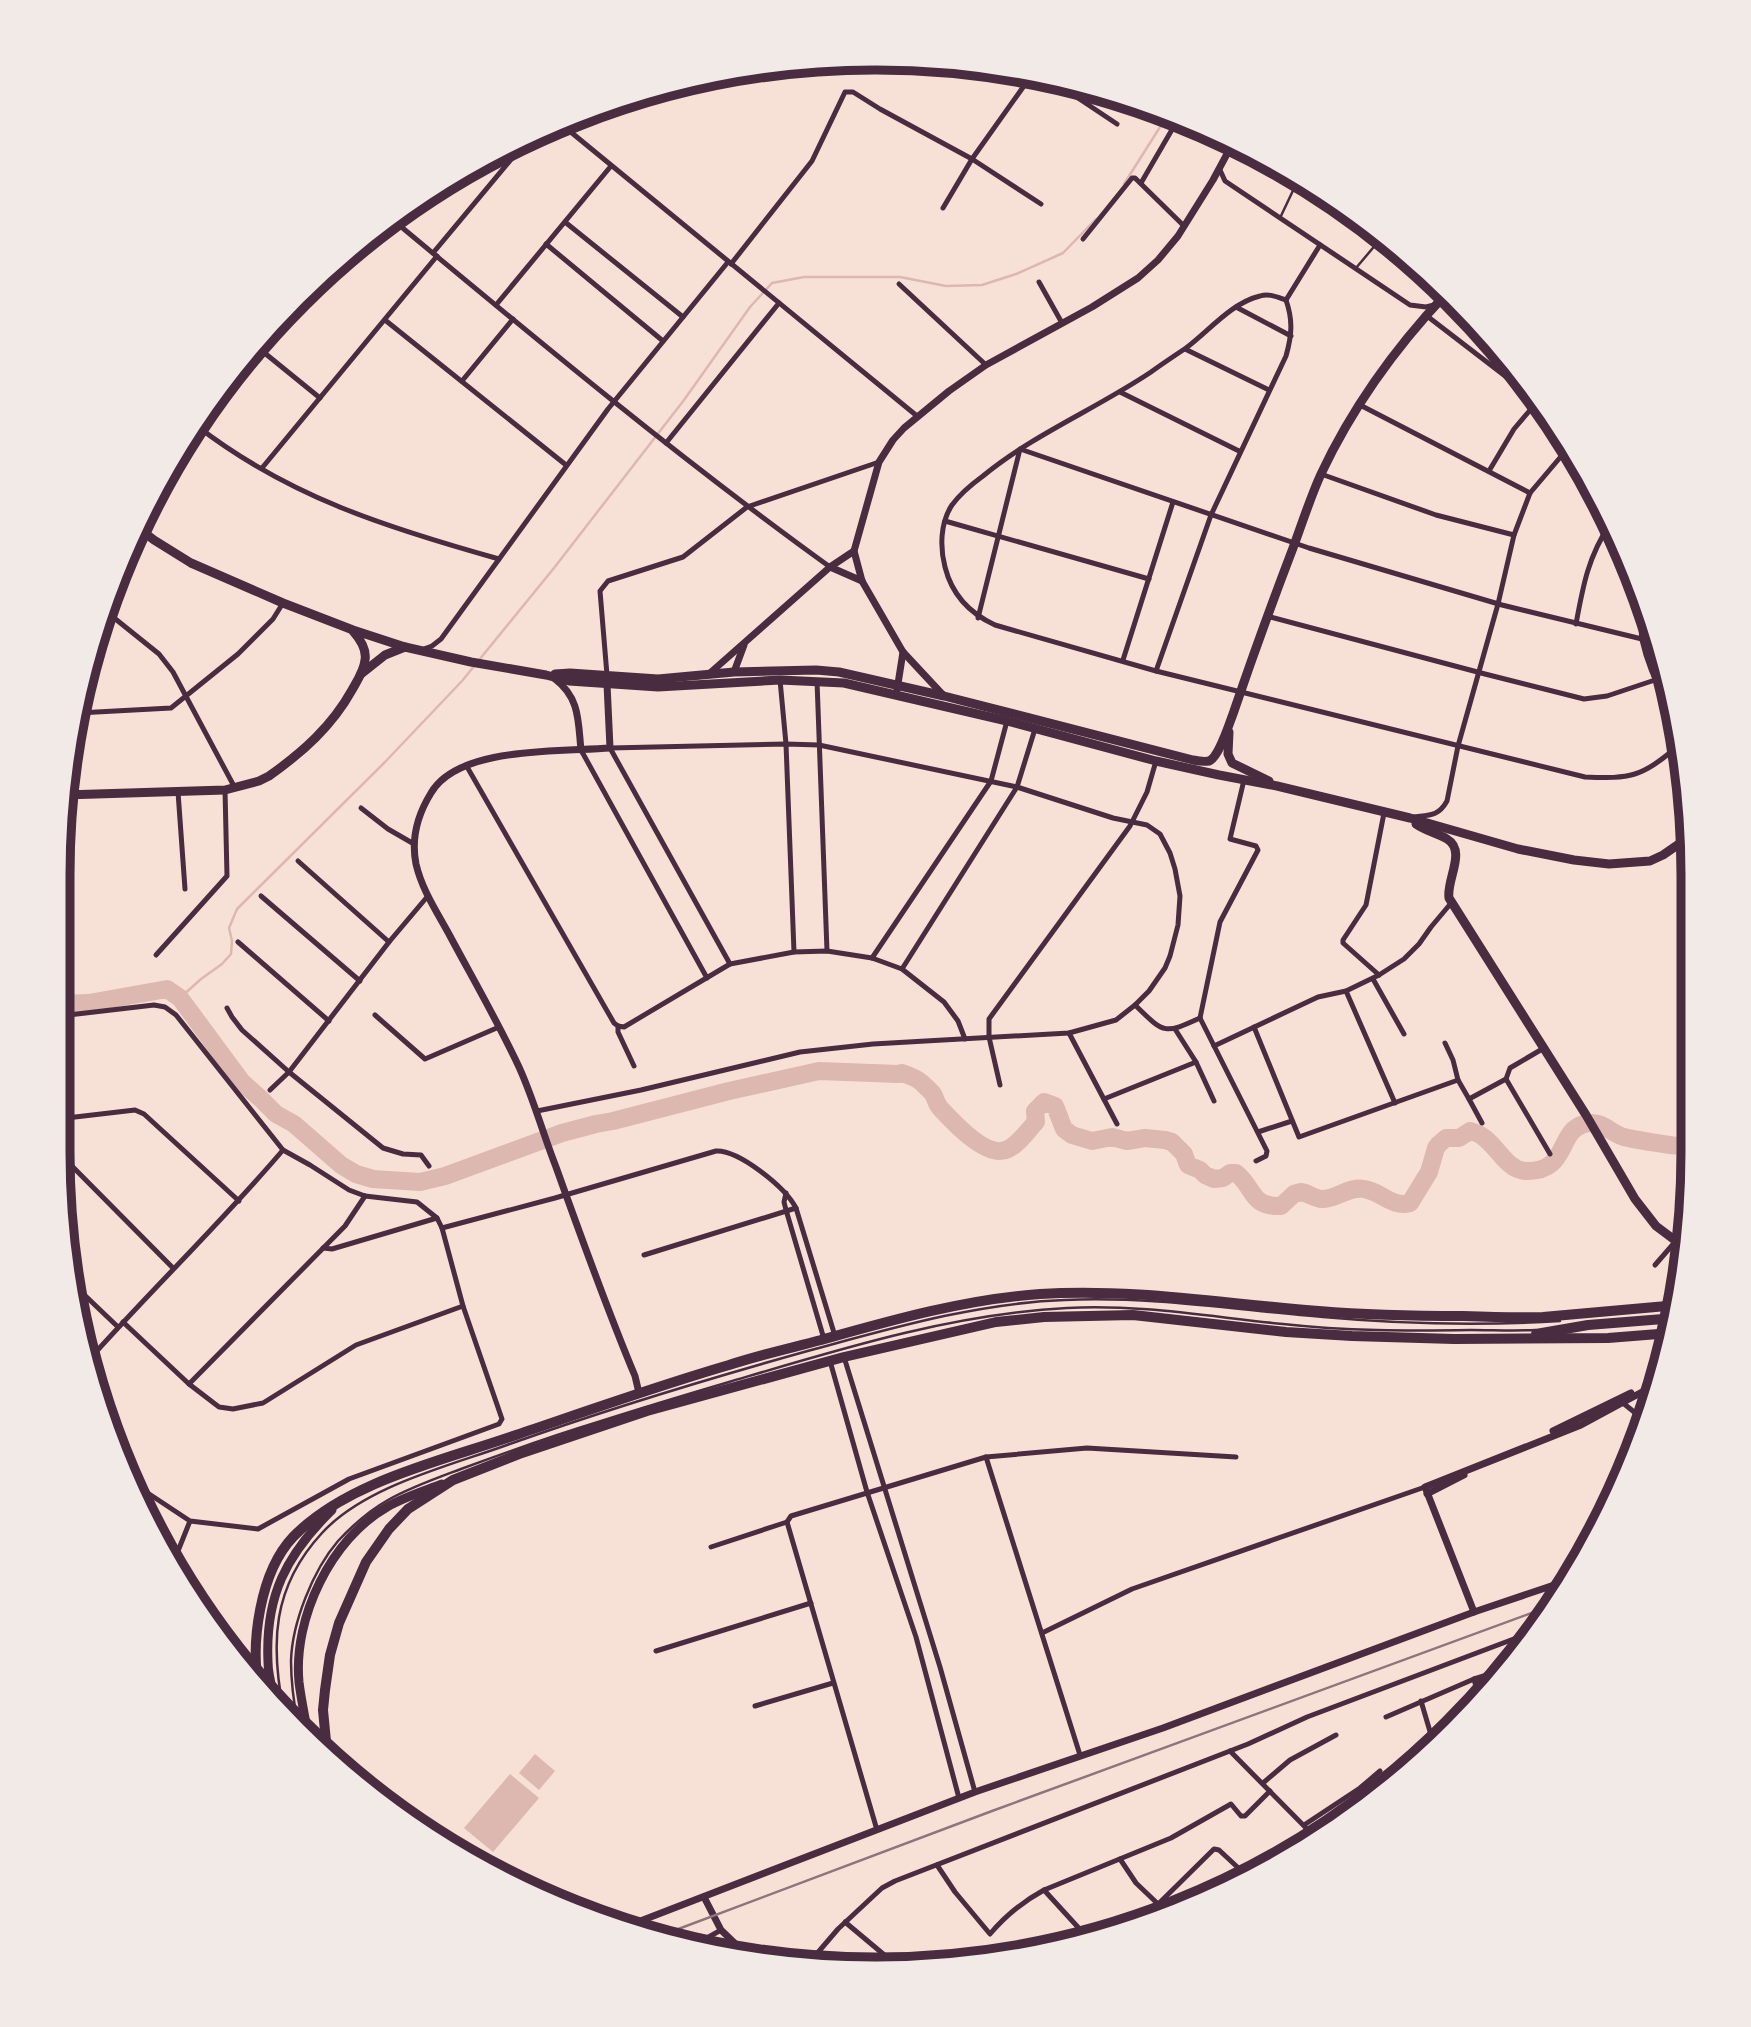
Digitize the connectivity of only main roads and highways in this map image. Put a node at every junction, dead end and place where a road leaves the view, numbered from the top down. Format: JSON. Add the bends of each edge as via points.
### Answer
{"nodes":[{"id":1,"x":1440,"y":301,"type":"edge"},
{"id":2,"x":146,"y":534,"type":"edge"},
{"id":3,"x":353,"y":630,"type":"junction"},
{"id":4,"x":405,"y":647,"type":"junction"},
{"id":5,"x":360,"y":676,"type":"junction"},
{"id":6,"x":607,"y":680,"type":"junction"},
{"id":7,"x":897,"y":690,"type":"junction"},
{"id":8,"x":1230,"y":724,"type":"junction"},
{"id":9,"x":1277,"y":786,"type":"junction"},
{"id":10,"x":75,"y":795,"type":"edge"},
{"id":11,"x":1410,"y":818,"type":"junction"},
{"id":12,"x":1680,"y":843,"type":"edge"},
{"id":13,"x":1675,"y":1241,"type":"edge"},
{"id":14,"x":1666,"y":1306,"type":"edge"},
{"id":15,"x":1542,"y":1317,"type":"junction"},
{"id":16,"x":1664,"y":1319,"type":"edge"},
{"id":17,"x":1561,"y":1325,"type":"junction"},
{"id":18,"x":1660,"y":1334,"type":"edge"},
{"id":19,"x":1526,"y":1338,"type":"junction"},
{"id":20,"x":453,"y":1480,"type":"junction"},
{"id":21,"x":340,"y":1503,"type":"junction"},
{"id":22,"x":258,"y":1668,"type":"edge"},
{"id":23,"x":272,"y":1685,"type":"edge"},
{"id":24,"x":306,"y":1721,"type":"edge"},
{"id":25,"x":326,"y":1740,"type":"edge"}],
"edges":[{"from":1,"to":8,"type":"main road","via":[[1400,346],[1321,474]]},
{"from":2,"to":3,"type":"main road","via":[[191,563]]},
{"from":3,"to":4,"type":"main road"},
{"from":3,"to":5,"type":"main road","via":[[366,659]]},
{"from":4,"to":5,"type":"main road","via":[[385,655]]},
{"from":4,"to":6,"type":"main road","via":[[546,675],[570,673]]},
{"from":5,"to":10,"type":"main road","via":[[324,731],[258,781],[225,790]]},
{"from":6,"to":7,"type":"main road","via":[[658,687],[817,681]]},
{"from":6,"to":7,"type":"main road","via":[[816,670],[839,672]]},
{"from":7,"to":8,"type":"main road","via":[[944,696],[1201,761],[1213,758]]},
{"from":7,"to":9,"type":"main road","via":[[1156,761]]},
{"from":8,"to":9,"type":"main road","via":[[1232,763]]},
{"from":9,"to":11,"type":"main road"},
{"from":11,"to":12,"type":"main road","via":[[1518,849],[1609,864],[1650,861]]},
{"from":11,"to":13,"type":"main road","via":[[1453,844],[1457,852],[1448,891],[1452,902],[1635,1199],[1656,1226]]},
{"from":14,"to":15,"type":"highway"},
{"from":15,"to":17,"type":"highway"},
{"from":15,"to":21,"type":"highway","via":[[1322,1312],[1136,1293],[1042,1294],[982,1302],[829,1337],[639,1392],[411,1470]]},
{"from":16,"to":17,"type":"highway"},
{"from":17,"to":19,"type":"highway"},
{"from":18,"to":19,"type":"highway"},
{"from":19,"to":20,"type":"highway","via":[[1352,1336],[1133,1315],[996,1322],[830,1360],[647,1411]]},
{"from":20,"to":24,"type":"main road","via":[[386,1507],[346,1542],[331,1564],[317,1587],[300,1645],[299,1680]]},
{"from":20,"to":25,"type":"highway","via":[[408,1509],[366,1562],[330,1656],[323,1710]]},
{"from":21,"to":22,"type":"highway","via":[[308,1524],[277,1560],[258,1626]]},
{"from":21,"to":23,"type":"main road","via":[[295,1551],[280,1580],[269,1621]]}]}
